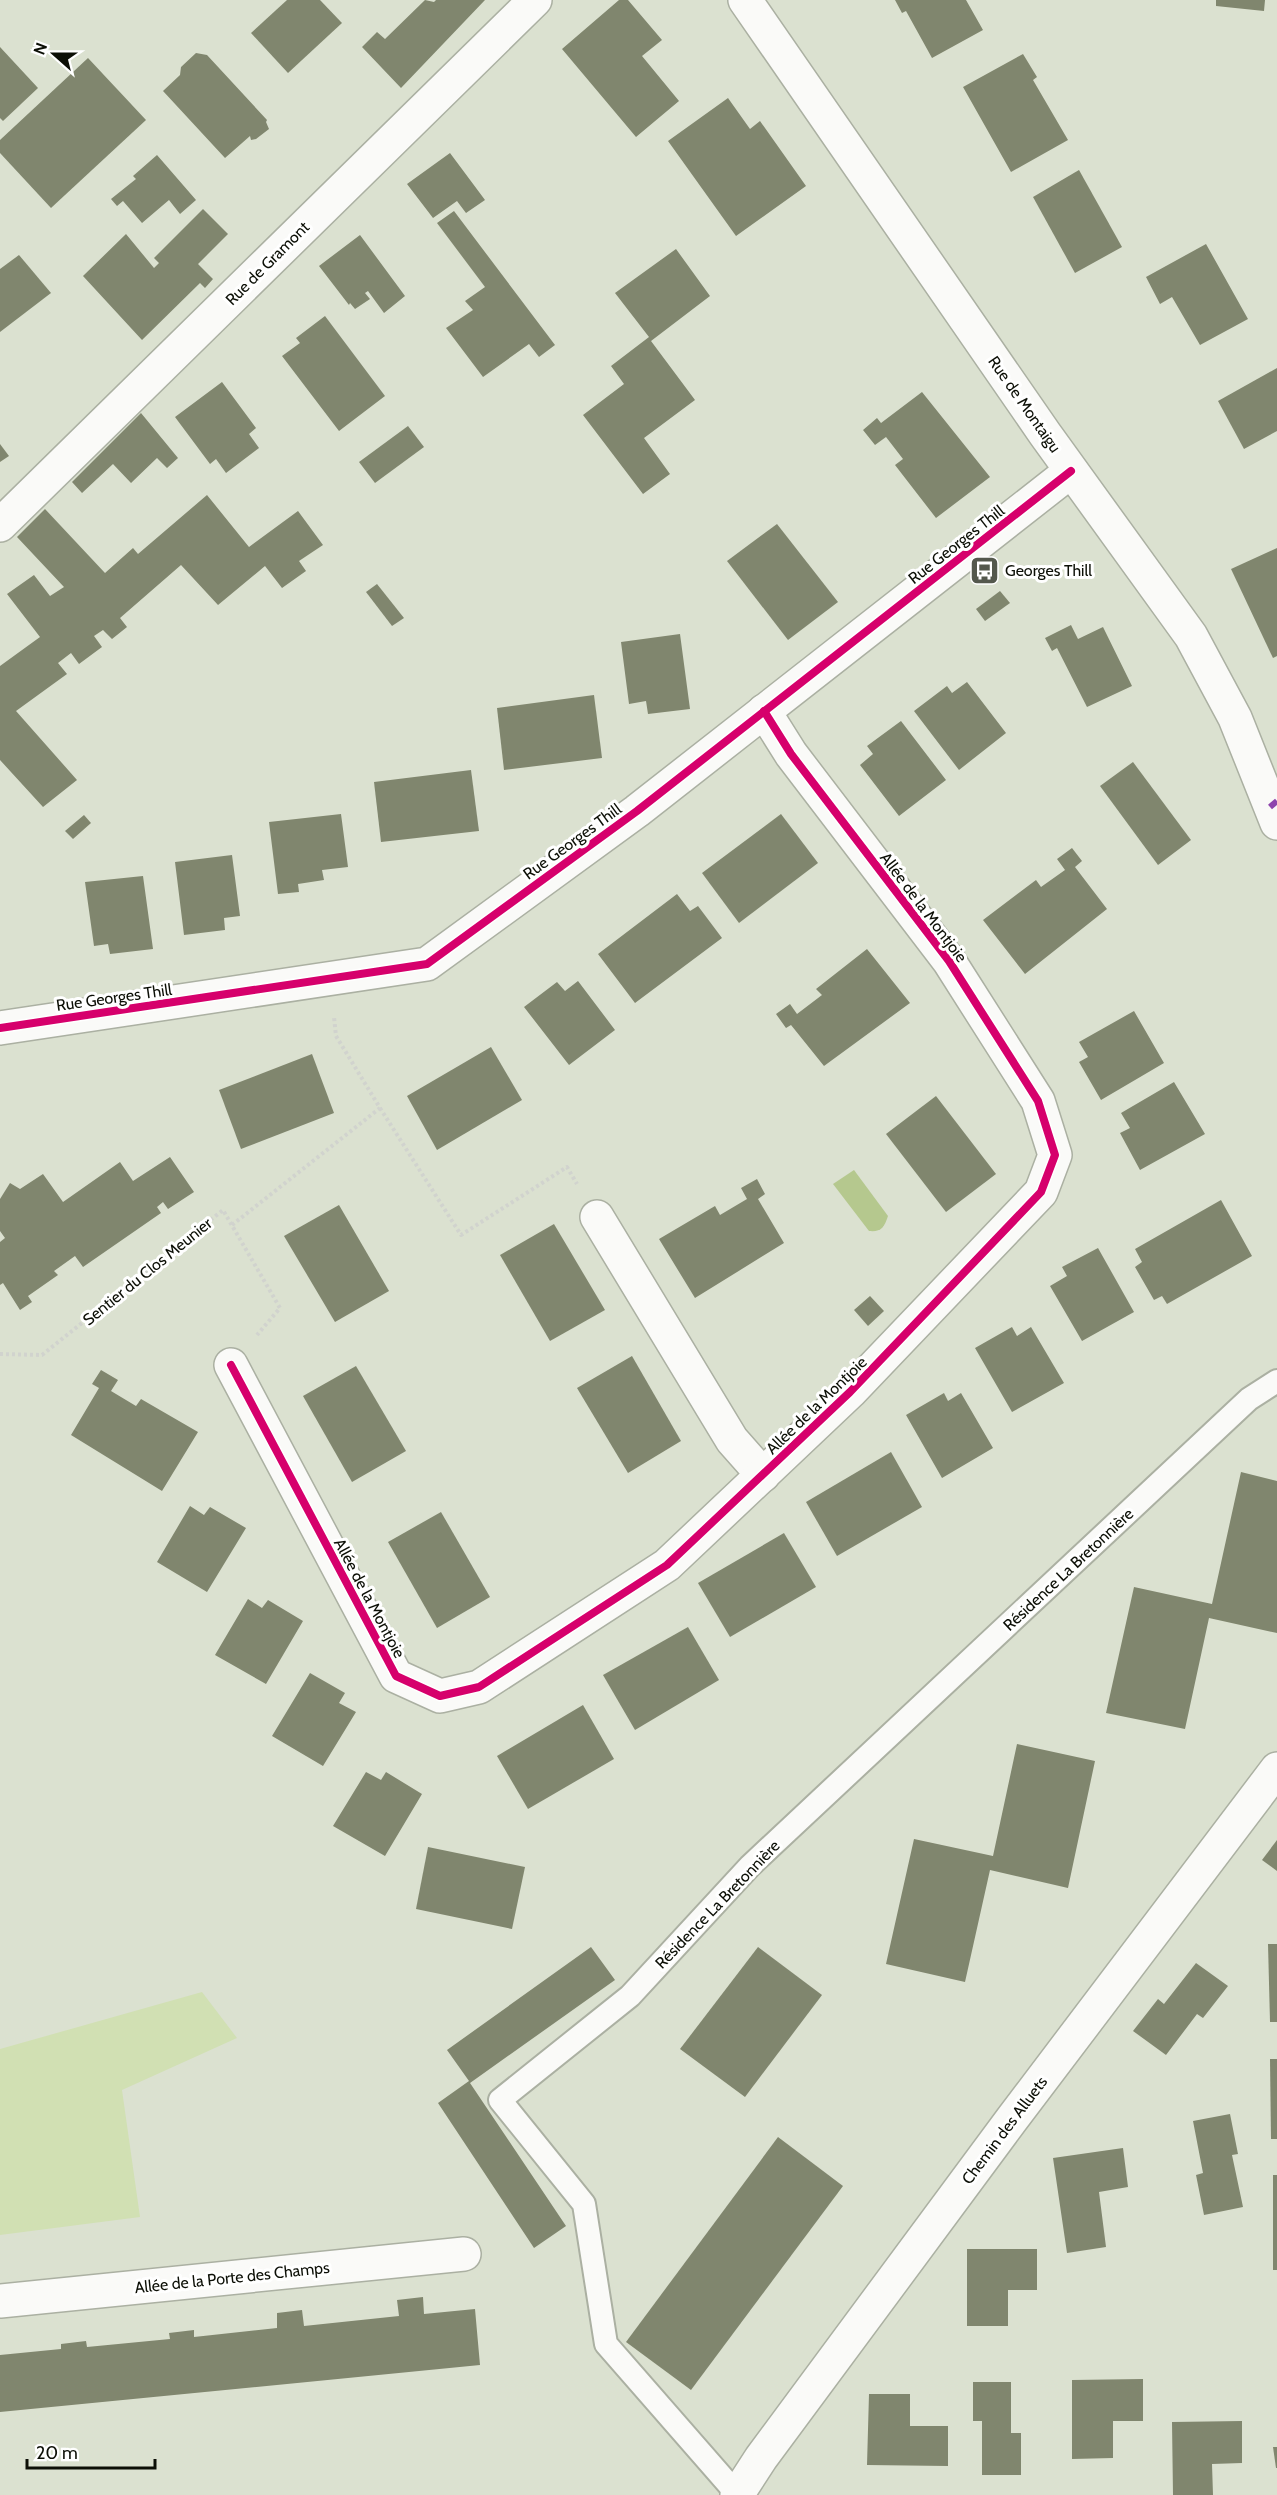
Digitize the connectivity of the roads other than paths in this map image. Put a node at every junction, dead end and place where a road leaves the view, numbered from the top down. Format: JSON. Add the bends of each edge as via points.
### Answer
{"nodes":[{"id":1,"x":535,"y":0,"type":"edge"},
{"id":2,"x":745,"y":0,"type":"edge"},
{"id":3,"x":1071,"y":471,"type":"junction"},
{"id":4,"x":0,"y":525,"type":"edge"},
{"id":5,"x":764,"y":711,"type":"junction"},
{"id":6,"x":1277,"y":824,"type":"edge"},
{"id":7,"x":0,"y":1028,"type":"edge"},
{"id":8,"x":597,"y":1217,"type":"road end"},
{"id":9,"x":231,"y":1365,"type":"road end"},
{"id":10,"x":1277,"y":1381,"type":"edge"},
{"id":11,"x":763,"y":1475,"type":"junction"},
{"id":12,"x":1277,"y":1769,"type":"edge"},
{"id":13,"x":464,"y":2254,"type":"dead end"},
{"id":14,"x":0,"y":2301,"type":"edge"},
{"id":15,"x":737,"y":2494,"type":"edge"}],
"edges":[{"from":1,"to":4,"type":"street","name":"Rue de Gramont"},
{"from":2,"to":3,"type":"street","name":"Rue de Montaigu"},
{"from":3,"to":5,"type":"street","name":"Rue Georges Thill"},
{"from":3,"to":6,"type":"street","name":"Rue de Montaigu","via":[[1191,636],[1234,718]]},
{"from":5,"to":7,"type":"street","name":"Rue Georges Thill","via":[[637,811],[427,964]]},
{"from":5,"to":11,"type":"street","name":"Allée de la Montjoie","via":[[791,754],[949,961],[1038,1101],[1055,1155],[1041,1192],[850,1392]]},
{"from":8,"to":11,"type":"street","via":[[732,1440]]},
{"from":9,"to":11,"type":"street","name":"Allée de la Montjoie","via":[[396,1676],[440,1696],[479,1687],[667,1565]]},
{"from":10,"to":15,"type":"lane","name":"Résidence La Bretonnière","via":[[1249,1399],[750,1866],[630,1996],[500,2100],[584,2204],[606,2344]]},
{"from":12,"to":15,"type":"street","name":"Chemin des Alluets","via":[[1012,2119]]},
{"from":13,"to":14,"type":"street","name":"Allée de la Porte des Champs"}]}
